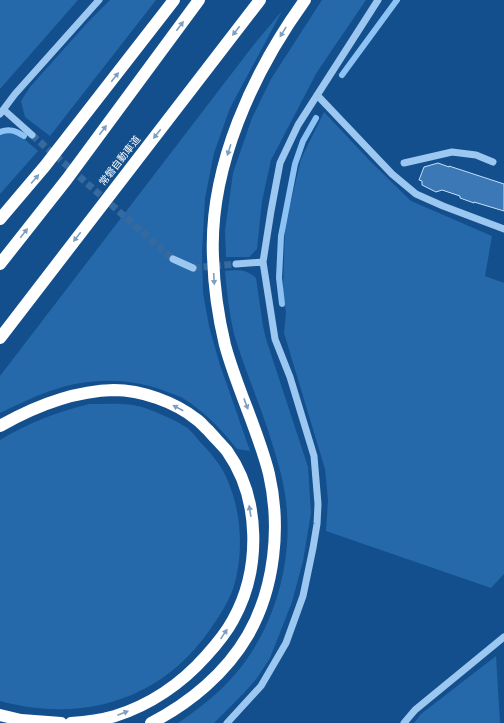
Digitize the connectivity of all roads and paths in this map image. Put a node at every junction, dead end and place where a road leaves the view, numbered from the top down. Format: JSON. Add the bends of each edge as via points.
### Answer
{"nodes":[{"id":1,"x":99,"y":0,"type":"edge"},
{"id":2,"x":174,"y":0,"type":"edge"},
{"id":3,"x":199,"y":0,"type":"edge"},
{"id":4,"x":260,"y":0,"type":"edge"},
{"id":5,"x":305,"y":0,"type":"edge"},
{"id":6,"x":378,"y":0,"type":"edge"},
{"id":7,"x":317,"y":95,"type":"junction"},
{"id":8,"x":2,"y":112,"type":"edge"},
{"id":9,"x":32,"y":134,"type":"tunnel mouth"},
{"id":10,"x":493,"y":162,"type":"dead end"},
{"id":11,"x":404,"y":163,"type":"dead end"},
{"id":12,"x":0,"y":219,"type":"edge"},
{"id":13,"x":504,"y":228,"type":"edge"},
{"id":14,"x":172,"y":259,"type":"tunnel mouth"},
{"id":15,"x":263,"y":262,"type":"junction"},
{"id":16,"x":0,"y":264,"type":"edge"},
{"id":17,"x":236,"y":264,"type":"tunnel mouth"},
{"id":18,"x":193,"y":268,"type":"tunnel mouth"},
{"id":19,"x":0,"y":338,"type":"edge"},
{"id":20,"x":0,"y":426,"type":"edge"},
{"id":21,"x":504,"y":637,"type":"edge"},
{"id":22,"x":0,"y":715,"type":"edge"},
{"id":23,"x":62,"y":723,"type":"edge"},
{"id":24,"x":71,"y":723,"type":"edge"},
{"id":25,"x":151,"y":723,"type":"edge"},
{"id":26,"x":227,"y":723,"type":"edge"},
{"id":27,"x":404,"y":723,"type":"edge"}],
"edges":[{"from":1,"to":8,"type":"street"},
{"from":12,"to":2,"type":"highway","one_way":true,"via":[[45,166]]},
{"from":16,"to":3,"type":"highway","one_way":true,"via":[[67,179]]},
{"from":4,"to":19,"type":"highway","name":"常磐自動車道","one_way":true},
{"from":5,"to":25,"type":"highway","one_way":true,"via":[[269,54],[237,126],[222,177],[214,218],[213,255],[218,315],[226,346],[263,452],[274,501],[275,524],[271,565],[257,616],[248,635],[233,655],[216,675],[182,706]]},
{"from":6,"to":7,"type":"street"},
{"from":7,"to":13,"type":"street","via":[[392,174],[416,194]]},
{"from":7,"to":15,"type":"street","via":[[298,125],[280,163]]},
{"from":8,"to":9,"type":"street"},
{"from":10,"to":11,"type":"street","via":[[476,155],[452,152]]},
{"from":14,"to":18,"type":"street"},
{"from":15,"to":17,"type":"street"},
{"from":15,"to":26,"type":"street","via":[[275,339],[314,456],[317,524],[303,596],[286,643],[261,686]]},
{"from":24,"to":20,"type":"highway","one_way":true,"via":[[114,716],[152,700],[197,667],[222,638],[233,620],[248,581],[253,542],[250,506],[237,468],[226,451],[197,419],[156,398],[115,390],[75,395],[51,401]]},
{"from":21,"to":27,"type":"street","via":[[415,710]]},
{"from":22,"to":23,"type":"highway","via":[[21,720]]}]}
